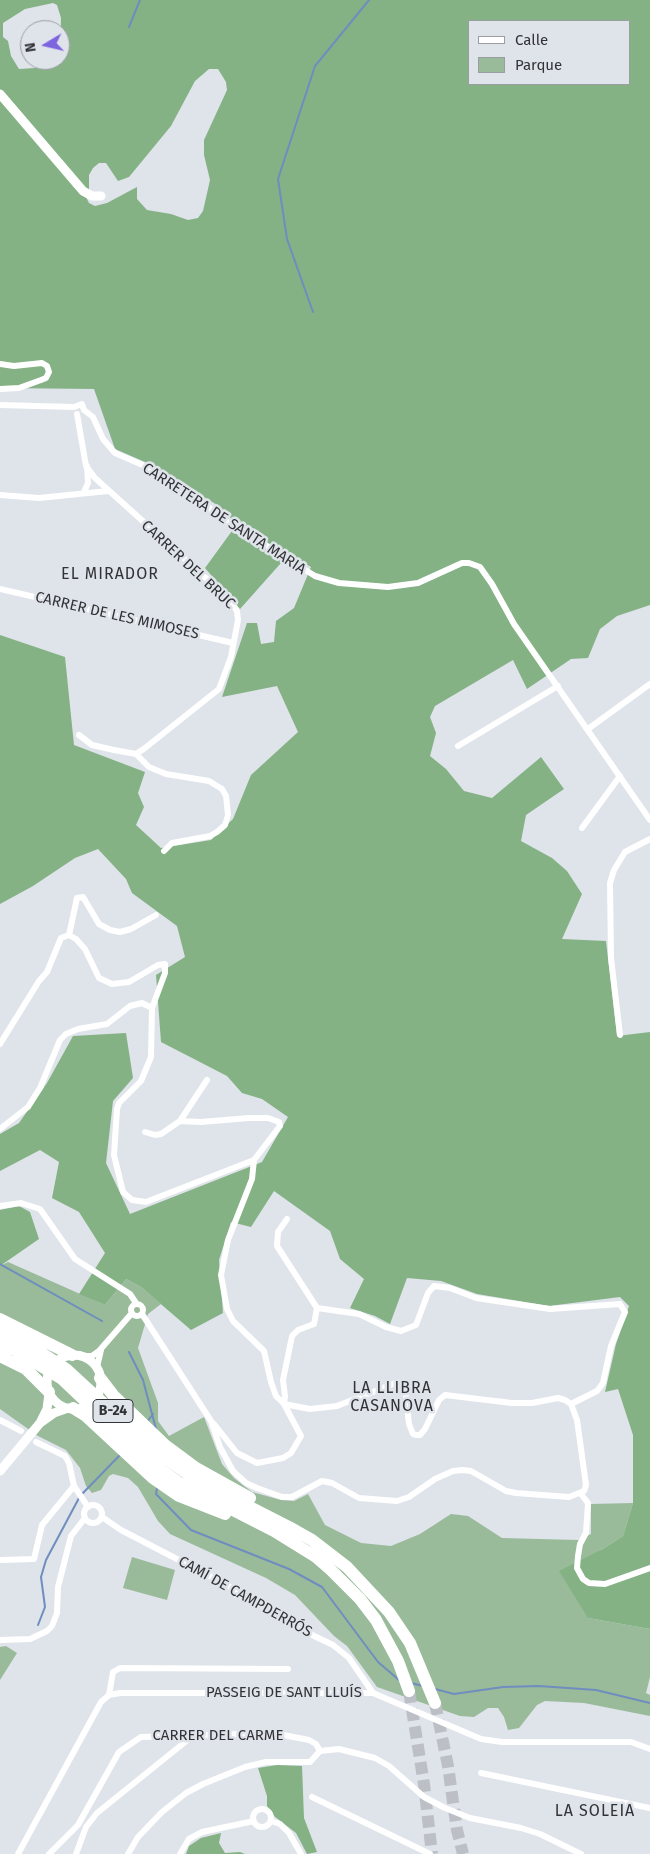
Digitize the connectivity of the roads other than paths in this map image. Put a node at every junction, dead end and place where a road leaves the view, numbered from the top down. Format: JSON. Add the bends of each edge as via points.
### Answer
{"nodes":[{"id":1,"x":0,"y":94,"type":"edge"},
{"id":2,"x":101,"y":196,"type":"dead end"},
{"id":3,"x":0,"y":364,"type":"edge"},
{"id":4,"x":0,"y":389,"type":"edge"},
{"id":5,"x":0,"y":405,"type":"edge"},
{"id":6,"x":76,"y":410,"type":"junction"},
{"id":7,"x":86,"y":466,"type":"junction"},
{"id":8,"x":108,"y":491,"type":"junction"},
{"id":9,"x":84,"y":492,"type":"junction"},
{"id":10,"x":0,"y":495,"type":"edge"},
{"id":11,"x":0,"y":589,"type":"edge"},
{"id":12,"x":233,"y":642,"type":"junction"},
{"id":13,"x":650,"y":684,"type":"edge"},
{"id":14,"x":558,"y":686,"type":"junction"},
{"id":15,"x":588,"y":729,"type":"junction"},
{"id":16,"x":78,"y":735,"type":"dead end"},
{"id":17,"x":458,"y":746,"type":"dead end"},
{"id":18,"x":136,"y":754,"type":"junction"},
{"id":19,"x":620,"y":776,"type":"junction"},
{"id":20,"x":650,"y":820,"type":"edge"},
{"id":21,"x":582,"y":828,"type":"dead end"},
{"id":22,"x":650,"y":839,"type":"edge"},
{"id":23,"x":164,"y":851,"type":"dead end"},
{"id":24,"x":156,"y":915,"type":"dead end"},
{"id":25,"x":69,"y":934,"type":"junction"},
{"id":26,"x":152,"y":1008,"type":"junction"},
{"id":27,"x":620,"y":1035,"type":"dead end"},
{"id":28,"x":0,"y":1044,"type":"edge"},
{"id":29,"x":207,"y":1080,"type":"dead end"},
{"id":30,"x":180,"y":1121,"type":"junction"},
{"id":31,"x":0,"y":1129,"type":"edge"},
{"id":32,"x":146,"y":1132,"type":"dead end"},
{"id":33,"x":254,"y":1160,"type":"junction"},
{"id":34,"x":0,"y":1206,"type":"edge"},
{"id":35,"x":286,"y":1219,"type":"dead end"},
{"id":36,"x":136,"y":1303,"type":"junction"},
{"id":37,"x":317,"y":1308,"type":"junction"},
{"id":38,"x":132,"y":1313,"type":"junction"},
{"id":39,"x":142,"y":1314,"type":"junction"},
{"id":40,"x":0,"y":1319,"type":"edge"},
{"id":41,"x":0,"y":1332,"type":"edge"},
{"id":42,"x":0,"y":1344,"type":"edge"},
{"id":43,"x":103,"y":1347,"type":"junction"},
{"id":44,"x":0,"y":1356,"type":"edge"},
{"id":45,"x":74,"y":1356,"type":"junction"},
{"id":46,"x":99,"y":1377,"type":"junction"},
{"id":47,"x":49,"y":1392,"type":"junction"},
{"id":48,"x":284,"y":1404,"type":"junction"},
{"id":49,"x":571,"y":1404,"type":"junction"},
{"id":50,"x":75,"y":1408,"type":"junction"},
{"id":51,"x":0,"y":1420,"type":"edge"},
{"id":52,"x":211,"y":1421,"type":"junction"},
{"id":53,"x":40,"y":1424,"type":"junction"},
{"id":54,"x":21,"y":1432,"type":"dead end"},
{"id":55,"x":36,"y":1442,"type":"dead end"},
{"id":56,"x":1,"y":1469,"type":"edge"},
{"id":57,"x":75,"y":1487,"type":"junction"},
{"id":58,"x":581,"y":1494,"type":"junction"},
{"id":59,"x":86,"y":1504,"type":"junction"},
{"id":60,"x":102,"y":1517,"type":"junction"},
{"id":61,"x":85,"y":1518,"type":"junction"},
{"id":62,"x":260,"y":1524,"type":"junction"},
{"id":63,"x":312,"y":1540,"type":"junction"},
{"id":64,"x":0,"y":1560,"type":"edge"},
{"id":65,"x":650,"y":1568,"type":"edge"},
{"id":66,"x":0,"y":1640,"type":"edge"},
{"id":67,"x":288,"y":1669,"type":"dead end"},
{"id":68,"x":409,"y":1691,"type":"tunnel mouth"},
{"id":69,"x":373,"y":1693,"type":"junction"},
{"id":70,"x":109,"y":1695,"type":"junction"},
{"id":71,"x":435,"y":1703,"type":"tunnel mouth"},
{"id":72,"x":195,"y":1734,"type":"junction"},
{"id":73,"x":650,"y":1749,"type":"edge"},
{"id":74,"x":320,"y":1751,"type":"junction"},
{"id":75,"x":481,"y":1773,"type":"dead end"},
{"id":76,"x":312,"y":1797,"type":"dead end"},
{"id":77,"x":650,"y":1808,"type":"edge"},
{"id":78,"x":254,"y":1820,"type":"junction"},
{"id":79,"x":270,"y":1821,"type":"junction"},
{"id":80,"x":24,"y":1844,"type":"junction"},
{"id":81,"x":18,"y":1854,"type":"edge"},
{"id":82,"x":22,"y":1854,"type":"edge"},
{"id":83,"x":49,"y":1854,"type":"edge"},
{"id":84,"x":76,"y":1854,"type":"edge"},
{"id":85,"x":128,"y":1854,"type":"edge"},
{"id":86,"x":180,"y":1854,"type":"edge"},
{"id":87,"x":301,"y":1854,"type":"edge"},
{"id":88,"x":430,"y":1854,"type":"edge"},
{"id":89,"x":581,"y":1854,"type":"edge"}],
"edges":[{"from":1,"to":2,"type":"street","via":[[83,191]]},
{"from":3,"to":4,"type":"street","via":[[42,363],[49,372],[46,378],[19,388]]},
{"from":5,"to":6,"type":"street"},
{"from":6,"to":7,"type":"street"},
{"from":6,"to":14,"type":"street","name":"CARRETERA DE SANTA MARIA","via":[[82,413],[84,410],[93,417],[103,439],[115,453],[145,466],[206,505],[238,531],[315,576],[338,583],[388,587],[418,583],[462,563],[476,564],[485,572],[514,624]]},
{"from":7,"to":8,"type":"street","name":"CARRER DEL BRUC"},
{"from":7,"to":9,"type":"street","via":[[88,483]]},
{"from":8,"to":9,"type":"street"},
{"from":8,"to":12,"type":"street","name":"CARRER DEL BRUC","via":[[228,598],[237,611],[237,632]]},
{"from":9,"to":10,"type":"street","via":[[39,498]]},
{"from":11,"to":12,"type":"street","name":"CARRER DE LES MIMOSES"},
{"from":12,"to":18,"type":"street","name":"CARRER DEL BRUC","via":[[232,657],[219,689]]},
{"from":13,"to":15,"type":"street"},
{"from":14,"to":15,"type":"street"},
{"from":14,"to":17,"type":"street"},
{"from":15,"to":19,"type":"street"},
{"from":16,"to":18,"type":"street","via":[[92,745]]},
{"from":18,"to":23,"type":"street","via":[[149,767],[166,774],[209,781],[222,789],[226,796],[228,815],[225,825],[210,836],[172,843]]},
{"from":19,"to":20,"type":"street"},
{"from":19,"to":21,"type":"street"},
{"from":22,"to":27,"type":"street","via":[[625,852],[610,883],[611,958]]},
{"from":24,"to":25,"type":"street","via":[[131,929],[110,930],[99,924],[83,898],[77,898]]},
{"from":25,"to":26,"type":"street","via":[[85,949],[99,978],[112,984],[129,982],[158,964],[165,964],[165,973]]},
{"from":25,"to":28,"type":"street","via":[[57,944],[51,966]]},
{"from":26,"to":31,"type":"street","via":[[142,1002],[130,1006],[108,1024],[66,1034],[60,1040],[44,1080],[28,1107]]},
{"from":26,"to":33,"type":"street","via":[[151,1057],[141,1081],[117,1109],[114,1155],[123,1192],[132,1200],[146,1202]]},
{"from":29,"to":30,"type":"street"},
{"from":30,"to":32,"type":"street","via":[[161,1134]]},
{"from":30,"to":33,"type":"street","via":[[268,1118],[278,1122],[280,1126],[275,1135]]},
{"from":33,"to":48,"type":"street","via":[[252,1179],[228,1240],[221,1275],[232,1321],[264,1351],[276,1396]]},
{"from":34,"to":36,"type":"street","via":[[21,1203],[40,1210],[76,1259],[130,1294]]},
{"from":35,"to":37,"type":"street","via":[[278,1232],[277,1246]]},
{"from":36,"to":38,"type":"street","via":[[131,1307]]},
{"from":36,"to":39,"type":"street","via":[[142,1306]]},
{"from":37,"to":48,"type":"street","via":[[314,1324],[292,1336],[283,1380]]},
{"from":37,"to":49,"type":"street","via":[[359,1314],[401,1331],[416,1324],[434,1286],[476,1298],[550,1309],[620,1304],[625,1312],[611,1346],[603,1383],[598,1391]]},
{"from":38,"to":39,"type":"street"},
{"from":38,"to":43,"type":"street"},
{"from":39,"to":52,"type":"street"},
{"from":40,"to":45,"type":"highway"},
{"from":41,"to":63,"type":"highway","number":"B-24","via":[[34,1348],[66,1369],[155,1451],[197,1480]]},
{"from":42,"to":62,"type":"highway","number":"B-24","via":[[16,1350],[62,1379],[147,1460],[178,1482]]},
{"from":43,"to":45,"type":"street","via":[[96,1354]]},
{"from":43,"to":46,"type":"street"},
{"from":44,"to":47,"type":"highway","via":[[26,1369]]},
{"from":45,"to":46,"type":"street"},
{"from":45,"to":47,"type":"street","via":[[53,1366],[48,1379]]},
{"from":46,"to":50,"type":"street","via":[[92,1401]]},
{"from":46,"to":63,"type":"highway","via":[[165,1445],[196,1468],[275,1512]]},
{"from":47,"to":50,"type":"street","via":[[56,1403]]},
{"from":47,"to":53,"type":"street","via":[[47,1409]]},
{"from":48,"to":49,"type":"street","via":[[310,1410],[331,1408],[398,1382],[405,1389],[409,1424],[416,1435],[425,1429],[439,1400],[445,1395],[512,1403],[558,1398]]},
{"from":48,"to":52,"type":"street","via":[[300,1436],[291,1452],[283,1458],[266,1462],[242,1458]]},
{"from":49,"to":58,"type":"street","via":[[577,1420],[586,1485]]},
{"from":50,"to":53,"type":"street","via":[[54,1413]]},
{"from":50,"to":62,"type":"highway","via":[[153,1478],[179,1496]]},
{"from":51,"to":54,"type":"street"},
{"from":52,"to":58,"type":"street","via":[[233,1470],[246,1483],[282,1497],[295,1496],[322,1481],[359,1498],[397,1501],[446,1474],[462,1470],[478,1474],[506,1491],[569,1497]]},
{"from":53,"to":56,"type":"street"},
{"from":55,"to":57,"type":"street","via":[[65,1456],[70,1463]]},
{"from":57,"to":59,"type":"street"},
{"from":57,"to":64,"type":"street","via":[[42,1525],[34,1559]]},
{"from":58,"to":65,"type":"street","via":[[588,1503],[586,1534],[578,1556],[578,1568],[583,1579],[589,1583],[605,1584]]},
{"from":59,"to":60,"type":"street","via":[[97,1506]]},
{"from":59,"to":61,"type":"street"},
{"from":60,"to":61,"type":"street","via":[[99,1522],[92,1523]]},
{"from":60,"to":69,"type":"street","name":"CAMÍ DE CAMPDERRÓS","via":[[229,1586],[287,1623],[333,1645],[349,1658]]},
{"from":61,"to":66,"type":"street","via":[[71,1536],[52,1626],[30,1639]]},
{"from":62,"to":68,"type":"highway","number":"B-24","via":[[309,1552],[344,1581],[376,1620],[398,1661]]},
{"from":63,"to":71,"type":"highway","number":"B-24","via":[[347,1567],[380,1601],[410,1643]]},
{"from":67,"to":70,"type":"street","via":[[120,1668],[113,1672]]},
{"from":69,"to":70,"type":"street","name":"PASSEIG DE SANT LLUÍS"},
{"from":69,"to":73,"type":"street","name":"PASSEIG DE SANT LLUÍS","via":[[481,1739],[502,1742],[631,1742]]},
{"from":70,"to":80,"type":"street","via":[[101,1702]]},
{"from":72,"to":74,"type":"street","name":"CARRER DEL CARME","via":[[273,1733],[309,1740]]},
{"from":72,"to":83,"type":"street","name":"CARRER DEL CARME","via":[[141,1737],[120,1752],[78,1825]]},
{"from":72,"to":84,"type":"street","via":[[97,1813],[86,1827]]},
{"from":74,"to":85,"type":"street","via":[[310,1762],[266,1762],[245,1767],[186,1793],[138,1837]]},
{"from":74,"to":89,"type":"street","via":[[339,1749],[375,1758],[424,1797],[445,1808],[470,1818],[534,1832]]},
{"from":75,"to":77,"type":"street"},
{"from":76,"to":88,"type":"street"},
{"from":78,"to":79,"type":"street","via":[[261,1827]]},
{"from":78,"to":79,"type":"street","via":[[256,1812],[264,1810],[270,1815]]},
{"from":78,"to":86,"type":"street","via":[[202,1832],[189,1839]]},
{"from":79,"to":87,"type":"street","via":[[280,1824],[289,1833]]},
{"from":80,"to":81,"type":"street"},
{"from":80,"to":82,"type":"street"}]}
